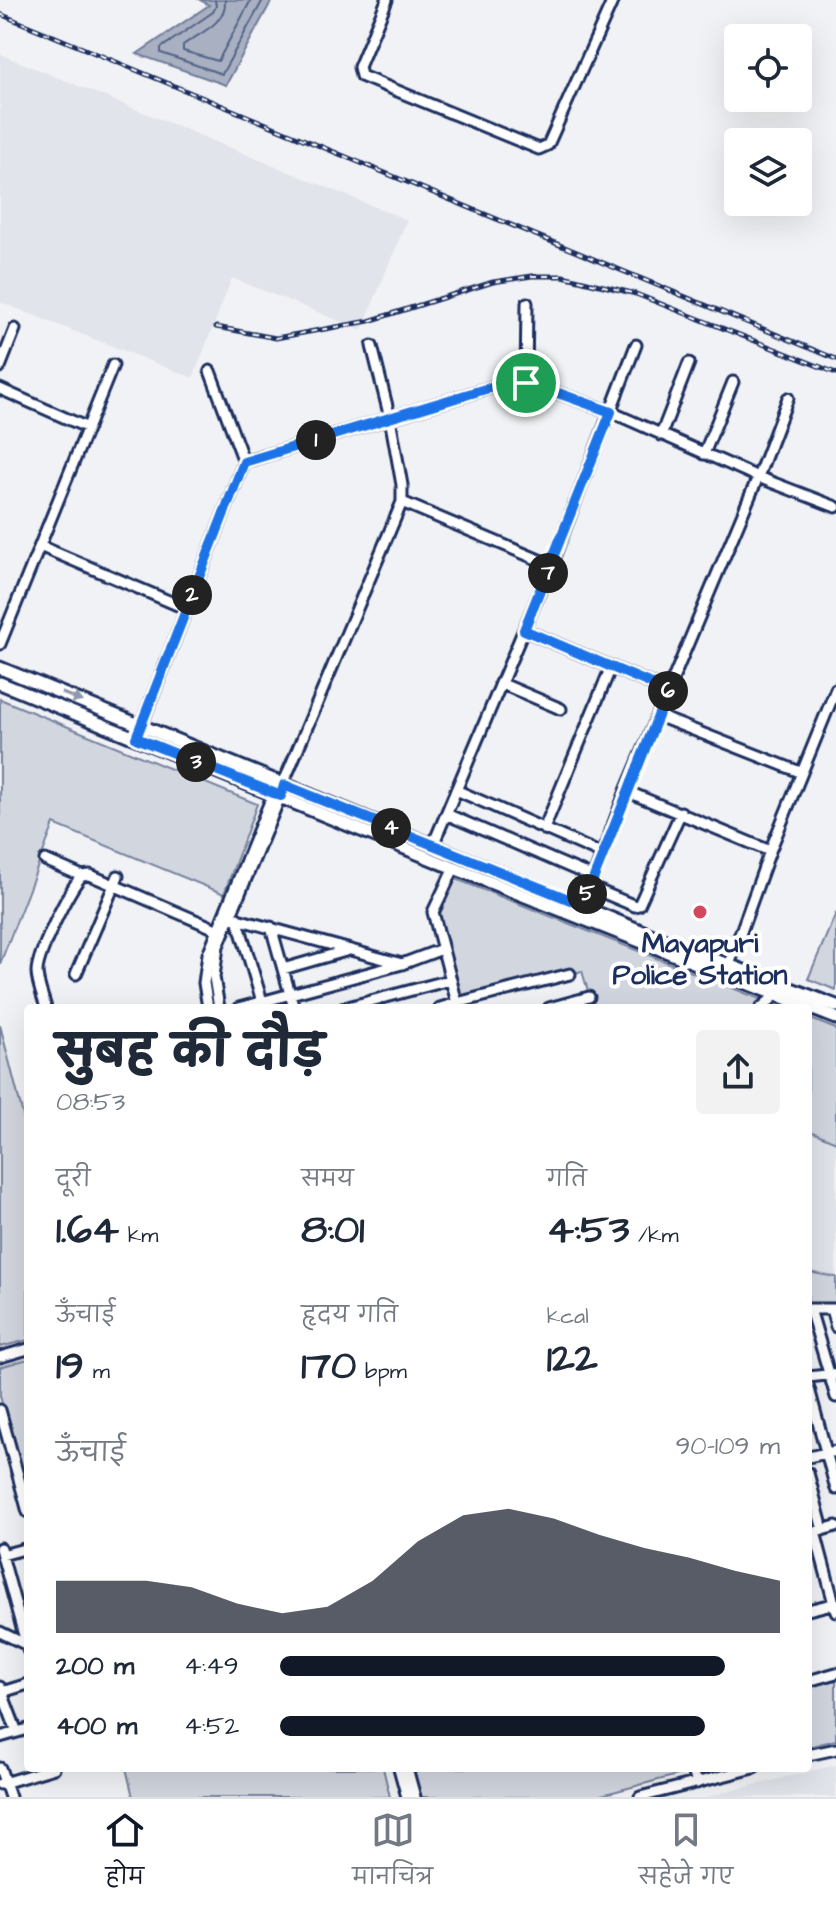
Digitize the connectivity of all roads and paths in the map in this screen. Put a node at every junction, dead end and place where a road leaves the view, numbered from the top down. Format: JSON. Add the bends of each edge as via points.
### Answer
{"nodes":[{"id":1,"x":387,"y":0,"type":"edge"},
{"id":2,"x":613,"y":0,"type":"edge"},
{"id":3,"x":527,"y":303,"type":"dead end"},
{"id":4,"x":15,"y":329,"type":"dead end"},
{"id":5,"x":636,"y":345,"type":"dead end"},
{"id":6,"x":372,"y":346,"type":"dead end"},
{"id":7,"x":689,"y":363,"type":"dead end"},
{"id":8,"x":113,"y":365,"type":"dead end"},
{"id":9,"x":0,"y":367,"type":"edge"},
{"id":10,"x":210,"y":371,"type":"dead end"},
{"id":11,"x":733,"y":382,"type":"dead end"},
{"id":12,"x":526,"y":383,"type":"junction"},
{"id":13,"x":0,"y":389,"type":"edge"},
{"id":14,"x":788,"y":398,"type":"dead end"},
{"id":15,"x":611,"y":412,"type":"junction"},
{"id":16,"x":390,"y":418,"type":"junction"},
{"id":17,"x":88,"y":428,"type":"junction"},
{"id":18,"x":661,"y":435,"type":"junction"},
{"id":19,"x":704,"y":454,"type":"junction"},
{"id":20,"x":244,"y":462,"type":"junction"},
{"id":21,"x":758,"y":477,"type":"junction"},
{"id":22,"x":402,"y":502,"type":"junction"},
{"id":23,"x":836,"y":507,"type":"edge"},
{"id":24,"x":40,"y":546,"type":"junction"},
{"id":25,"x":551,"y":565,"type":"junction"},
{"id":26,"x":187,"y":609,"type":"junction"},
{"id":27,"x":524,"y":630,"type":"junction"},
{"id":28,"x":0,"y":644,"type":"edge"},
{"id":29,"x":611,"y":667,"type":"junction"},
{"id":30,"x":0,"y":668,"type":"edge"},
{"id":31,"x":0,"y":683,"type":"edge"},
{"id":32,"x":500,"y":683,"type":"junction"},
{"id":33,"x":836,"y":689,"type":"edge"},
{"id":34,"x":668,"y":691,"type":"junction"},
{"id":35,"x":561,"y":709,"type":"dead end"},
{"id":36,"x":658,"y":716,"type":"junction"},
{"id":37,"x":141,"y":725,"type":"junction"},
{"id":38,"x":136,"y":738,"type":"junction"},
{"id":39,"x":800,"y":772,"type":"junction"},
{"id":40,"x":281,"y":787,"type":"junction"},
{"id":41,"x":456,"y":790,"type":"junction"},
{"id":42,"x":626,"y":791,"type":"junction"},
{"id":43,"x":681,"y":812,"type":"junction"},
{"id":44,"x":446,"y":814,"type":"junction"},
{"id":45,"x":544,"y":829,"type":"junction"},
{"id":46,"x":433,"y":845,"type":"junction"},
{"id":47,"x":770,"y":851,"type":"junction"},
{"id":48,"x":602,"y":854,"type":"junction"},
{"id":49,"x":45,"y":860,"type":"dead end"},
{"id":50,"x":454,"y":868,"type":"junction"},
{"id":51,"x":82,"y":876,"type":"junction"},
{"id":52,"x":116,"y":881,"type":"junction"},
{"id":53,"x":591,"y":882,"type":"junction"},
{"id":54,"x":583,"y":905,"type":"junction"},
{"id":55,"x":234,"y":917,"type":"junction"},
{"id":56,"x":271,"y":927,"type":"junction"},
{"id":57,"x":216,"y":929,"type":"junction"},
{"id":58,"x":350,"y":949,"type":"junction"},
{"id":59,"x":442,"y":949,"type":"junction"},
{"id":60,"x":402,"y":964,"type":"junction"},
{"id":61,"x":729,"y":965,"type":"junction"},
{"id":62,"x":283,"y":969,"type":"junction"},
{"id":63,"x":76,"y":974,"type":"dead end"},
{"id":64,"x":570,"y":974,"type":"dead end"},
{"id":65,"x":450,"y":980,"type":"junction"},
{"id":66,"x":290,"y":994,"type":"junction"},
{"id":67,"x":776,"y":995,"type":"junction"},
{"id":68,"x":589,"y":997,"type":"dead end"},
{"id":69,"x":45,"y":1004,"type":"edge"},
{"id":70,"x":208,"y":1004,"type":"edge"},
{"id":71,"x":218,"y":1004,"type":"edge"},
{"id":72,"x":263,"y":1004,"type":"edge"},
{"id":73,"x":265,"y":1004,"type":"edge"},
{"id":74,"x":293,"y":1004,"type":"edge"},
{"id":75,"x":359,"y":1004,"type":"edge"},
{"id":76,"x":456,"y":1004,"type":"edge"},
{"id":77,"x":464,"y":1004,"type":"edge"},
{"id":78,"x":564,"y":1004,"type":"edge"},
{"id":79,"x":766,"y":1004,"type":"edge"},
{"id":80,"x":799,"y":1004,"type":"edge"},
{"id":81,"x":836,"y":1006,"type":"edge"},
{"id":82,"x":812,"y":1009,"type":"edge"},
{"id":83,"x":836,"y":1018,"type":"edge"},
{"id":84,"x":812,"y":1309,"type":"edge"},
{"id":85,"x":834,"y":1309,"type":"edge"},
{"id":86,"x":812,"y":1317,"type":"edge"},
{"id":87,"x":836,"y":1327,"type":"edge"},
{"id":88,"x":24,"y":1350,"type":"edge"},
{"id":89,"x":0,"y":1357,"type":"edge"},
{"id":90,"x":833,"y":1374,"type":"edge"},
{"id":91,"x":812,"y":1377,"type":"edge"},
{"id":92,"x":812,"y":1396,"type":"edge"},
{"id":93,"x":836,"y":1397,"type":"edge"},
{"id":94,"x":0,"y":1410,"type":"edge"},
{"id":95,"x":832,"y":1452,"type":"edge"},
{"id":96,"x":812,"y":1456,"type":"edge"},
{"id":97,"x":836,"y":1489,"type":"edge"},
{"id":98,"x":24,"y":1497,"type":"edge"},
{"id":99,"x":812,"y":1507,"type":"edge"},
{"id":100,"x":836,"y":1526,"type":"edge"},
{"id":101,"x":815,"y":1532,"type":"edge"},
{"id":102,"x":24,"y":1549,"type":"edge"},
{"id":103,"x":1,"y":1552,"type":"edge"},
{"id":104,"x":835,"y":1606,"type":"edge"},
{"id":105,"x":812,"y":1609,"type":"edge"},
{"id":106,"x":0,"y":1632,"type":"edge"},
{"id":107,"x":24,"y":1636,"type":"edge"},
{"id":108,"x":24,"y":1645,"type":"edge"},
{"id":109,"x":836,"y":1673,"type":"edge"},
{"id":110,"x":812,"y":1680,"type":"edge"},
{"id":111,"x":24,"y":1685,"type":"edge"},
{"id":112,"x":1,"y":1689,"type":"edge"},
{"id":113,"x":24,"y":1730,"type":"edge"},
{"id":114,"x":17,"y":1732,"type":"junction"},
{"id":115,"x":0,"y":1737,"type":"edge"},
{"id":116,"x":836,"y":1749,"type":"edge"},
{"id":117,"x":812,"y":1754,"type":"edge"},
{"id":118,"x":0,"y":1768,"type":"edge"},
{"id":119,"x":40,"y":1772,"type":"edge"},
{"id":120,"x":400,"y":1772,"type":"edge"},
{"id":121,"x":408,"y":1772,"type":"edge"},
{"id":122,"x":693,"y":1772,"type":"edge"},
{"id":123,"x":732,"y":1772,"type":"edge"},
{"id":124,"x":3,"y":1783,"type":"edge"},
{"id":125,"x":697,"y":1783,"type":"junction"},
{"id":126,"x":10,"y":1797,"type":"edge"},
{"id":127,"x":407,"y":1797,"type":"edge"},
{"id":128,"x":415,"y":1797,"type":"edge"},
{"id":129,"x":640,"y":1797,"type":"edge"}],
"edges":[{"from":1,"to":2,"type":"street","via":[[359,67],[361,76],[539,149],[548,145]]},
{"from":3,"to":12,"type":"street"},
{"from":4,"to":9,"type":"street"},
{"from":5,"to":15,"type":"street"},
{"from":6,"to":16,"type":"street"},
{"from":7,"to":18,"type":"street"},
{"from":8,"to":17,"type":"street"},
{"from":10,"to":20,"type":"street"},
{"from":11,"to":19,"type":"street"},
{"from":12,"to":15,"type":"street"},
{"from":12,"to":16,"type":"street","via":[[492,387]]},
{"from":13,"to":17,"type":"street"},
{"from":14,"to":21,"type":"street"},
{"from":15,"to":18,"type":"street"},
{"from":15,"to":25,"type":"street"},
{"from":16,"to":20,"type":"street"},
{"from":16,"to":22,"type":"street"},
{"from":17,"to":24,"type":"street"},
{"from":18,"to":19,"type":"street"},
{"from":19,"to":21,"type":"street"},
{"from":20,"to":26,"type":"street"},
{"from":21,"to":23,"type":"street"},
{"from":21,"to":34,"type":"street"},
{"from":22,"to":25,"type":"street"},
{"from":22,"to":40,"type":"street"},
{"from":24,"to":26,"type":"street"},
{"from":24,"to":28,"type":"street"},
{"from":25,"to":27,"type":"street"},
{"from":26,"to":37,"type":"street"},
{"from":27,"to":29,"type":"street"},
{"from":27,"to":32,"type":"street"},
{"from":29,"to":34,"type":"street"},
{"from":29,"to":45,"type":"street"},
{"from":30,"to":37,"type":"main road","one_way":true},
{"from":31,"to":38,"type":"main road"},
{"from":32,"to":35,"type":"street"},
{"from":32,"to":41,"type":"street"},
{"from":33,"to":39,"type":"street"},
{"from":34,"to":36,"type":"street"},
{"from":36,"to":39,"type":"street"},
{"from":36,"to":42,"type":"street"},
{"from":37,"to":38,"type":"street"},
{"from":37,"to":40,"type":"main road"},
{"from":38,"to":40,"type":"main road"},
{"from":39,"to":47,"type":"street"},
{"from":40,"to":46,"type":"main road"},
{"from":40,"to":50,"type":"main road"},
{"from":40,"to":55,"type":"street"},
{"from":40,"to":57,"type":"street"},
{"from":41,"to":44,"type":"street"},
{"from":41,"to":45,"type":"street"},
{"from":42,"to":43,"type":"street"},
{"from":42,"to":48,"type":"street"},
{"from":43,"to":47,"type":"street"},
{"from":43,"to":53,"type":"street","via":[[639,905]]},
{"from":44,"to":46,"type":"street"},
{"from":44,"to":53,"type":"street"},
{"from":45,"to":48,"type":"street"},
{"from":46,"to":54,"type":"main road"},
{"from":47,"to":61,"type":"street"},
{"from":48,"to":53,"type":"street"},
{"from":49,"to":51,"type":"street"},
{"from":50,"to":59,"type":"street","via":[[434,907]]},
{"from":50,"to":67,"type":"main road"},
{"from":51,"to":52,"type":"street"},
{"from":51,"to":69,"type":"street","via":[[38,966]]},
{"from":52,"to":57,"type":"street"},
{"from":52,"to":63,"type":"street"},
{"from":53,"to":54,"type":"street"},
{"from":54,"to":61,"type":"main road"},
{"from":55,"to":56,"type":"street"},
{"from":55,"to":71,"type":"street","via":[[214,961]]},
{"from":55,"to":72,"type":"street"},
{"from":56,"to":58,"type":"street"},
{"from":56,"to":62,"type":"street"},
{"from":57,"to":70,"type":"street","via":[[204,974]]},
{"from":58,"to":60,"type":"street"},
{"from":58,"to":62,"type":"street"},
{"from":59,"to":60,"type":"street"},
{"from":59,"to":65,"type":"street"},
{"from":60,"to":66,"type":"street"},
{"from":61,"to":81,"type":"main road"},
{"from":62,"to":66,"type":"street"},
{"from":64,"to":77,"type":"street"},
{"from":65,"to":75,"type":"street"},
{"from":65,"to":76,"type":"street"},
{"from":66,"to":73,"type":"street"},
{"from":66,"to":74,"type":"street"},
{"from":67,"to":79,"type":"street"},
{"from":67,"to":80,"type":"main road"},
{"from":68,"to":78,"type":"street"},
{"from":82,"to":83,"type":"main road"},
{"from":84,"to":85,"type":"street"},
{"from":85,"to":87,"type":"street"},
{"from":86,"to":90,"type":"street"},
{"from":88,"to":89,"type":"street"},
{"from":90,"to":91,"type":"street"},
{"from":90,"to":93,"type":"street"},
{"from":92,"to":95,"type":"street"},
{"from":94,"to":98,"type":"street"},
{"from":95,"to":96,"type":"street"},
{"from":95,"to":97,"type":"street"},
{"from":99,"to":101,"type":"street"},
{"from":100,"to":101,"type":"street"},
{"from":101,"to":104,"type":"street"},
{"from":102,"to":103,"type":"street"},
{"from":103,"to":107,"type":"street"},
{"from":104,"to":105,"type":"street"},
{"from":106,"to":108,"type":"street"},
{"from":109,"to":110,"type":"street"},
{"from":111,"to":112,"type":"street"},
{"from":112,"to":114,"type":"street"},
{"from":113,"to":114,"type":"street"},
{"from":114,"to":115,"type":"street"},
{"from":116,"to":117,"type":"street"},
{"from":118,"to":124,"type":"street"},
{"from":119,"to":124,"type":"street"},
{"from":120,"to":127,"type":"street"},
{"from":121,"to":128,"type":"street"},
{"from":122,"to":125,"type":"street"},
{"from":123,"to":125,"type":"street"},
{"from":124,"to":126,"type":"street"},
{"from":125,"to":129,"type":"street"}]}
